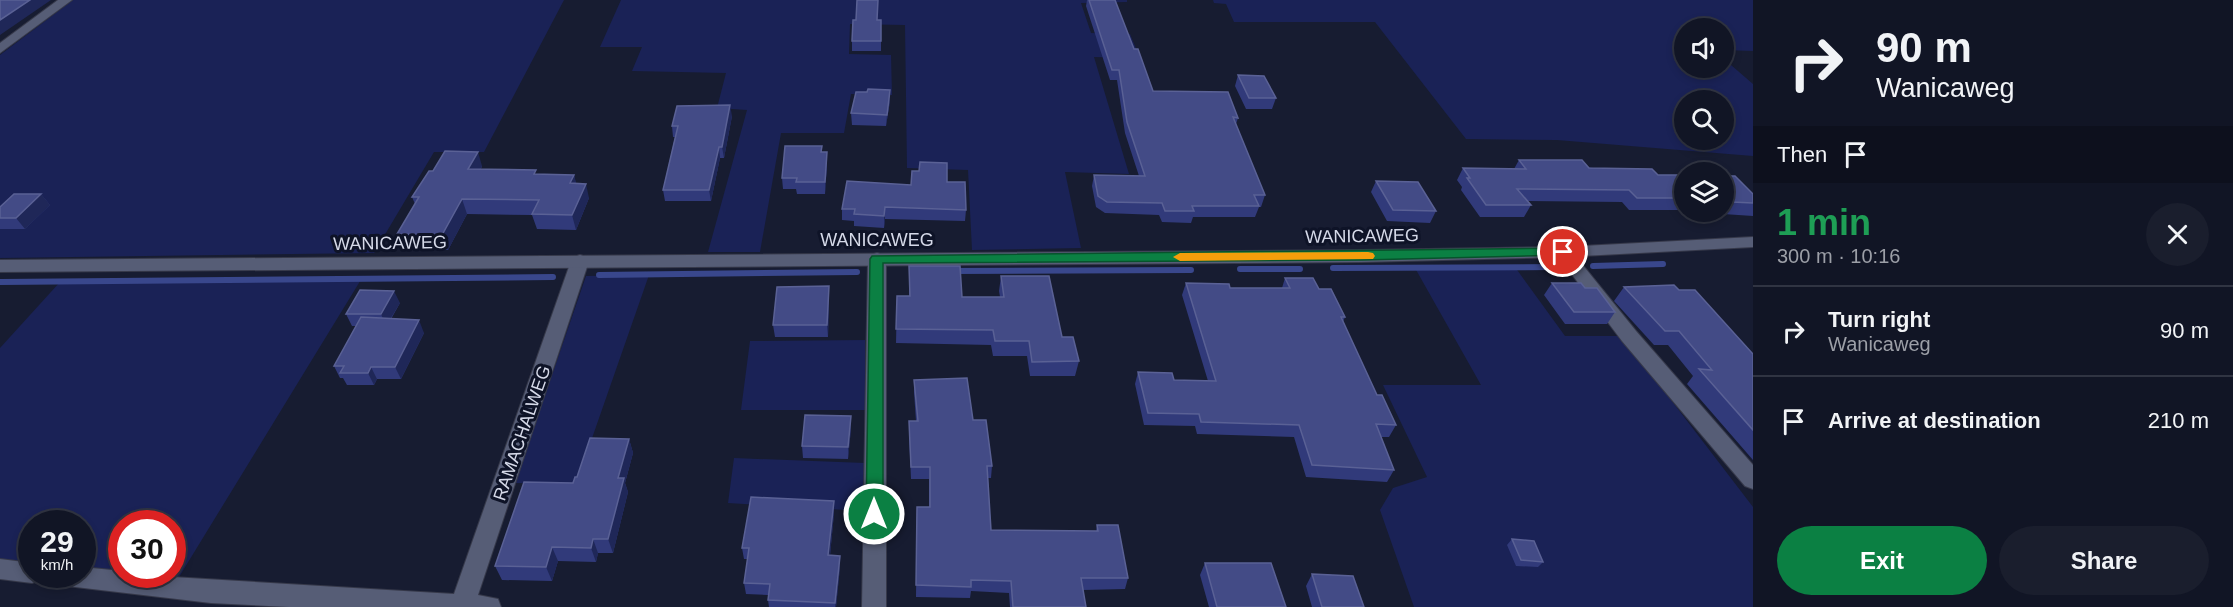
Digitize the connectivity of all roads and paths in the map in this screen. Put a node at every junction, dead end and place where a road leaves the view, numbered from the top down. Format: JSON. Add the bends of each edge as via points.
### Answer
{"nodes":[{"id":1,"x":66,"y":0,"type":"edge"},
{"id":2,"x":0,"y":49,"type":"edge"},
{"id":3,"x":1753,"y":242,"type":"edge"},
{"id":4,"x":1563,"y":252,"type":"junction"},
{"id":5,"x":877,"y":259,"type":"junction"},
{"id":6,"x":580,"y":261,"type":"junction"},
{"id":7,"x":0,"y":266,"type":"edge"},
{"id":8,"x":1753,"y":480,"type":"edge"},
{"id":9,"x":0,"y":569,"type":"edge"},
{"id":10,"x":18,"y":571,"type":"edge"},
{"id":11,"x":96,"y":581,"type":"edge"},
{"id":12,"x":206,"y":599,"type":"edge"},
{"id":13,"x":463,"y":604,"type":"junction"},
{"id":14,"x":489,"y":607,"type":"edge"},
{"id":15,"x":874,"y":607,"type":"edge"}],
"edges":[{"from":1,"to":2,"type":"street"},
{"from":3,"to":4,"type":"street","name":"WANICAWEG"},
{"from":4,"to":5,"type":"street","name":"WANICAWEG"},
{"from":4,"to":8,"type":"street","via":[[1629,336]]},
{"from":5,"to":6,"type":"street","name":"WANICAWEG"},
{"from":5,"to":15,"type":"street"},
{"from":6,"to":7,"type":"street","name":"WANICAWEG"},
{"from":6,"to":13,"type":"street","name":"RAMACHALWEG"},
{"from":9,"to":10,"type":"street"},
{"from":11,"to":12,"type":"street"},
{"from":12,"to":13,"type":"street"},
{"from":13,"to":14,"type":"street"}]}
